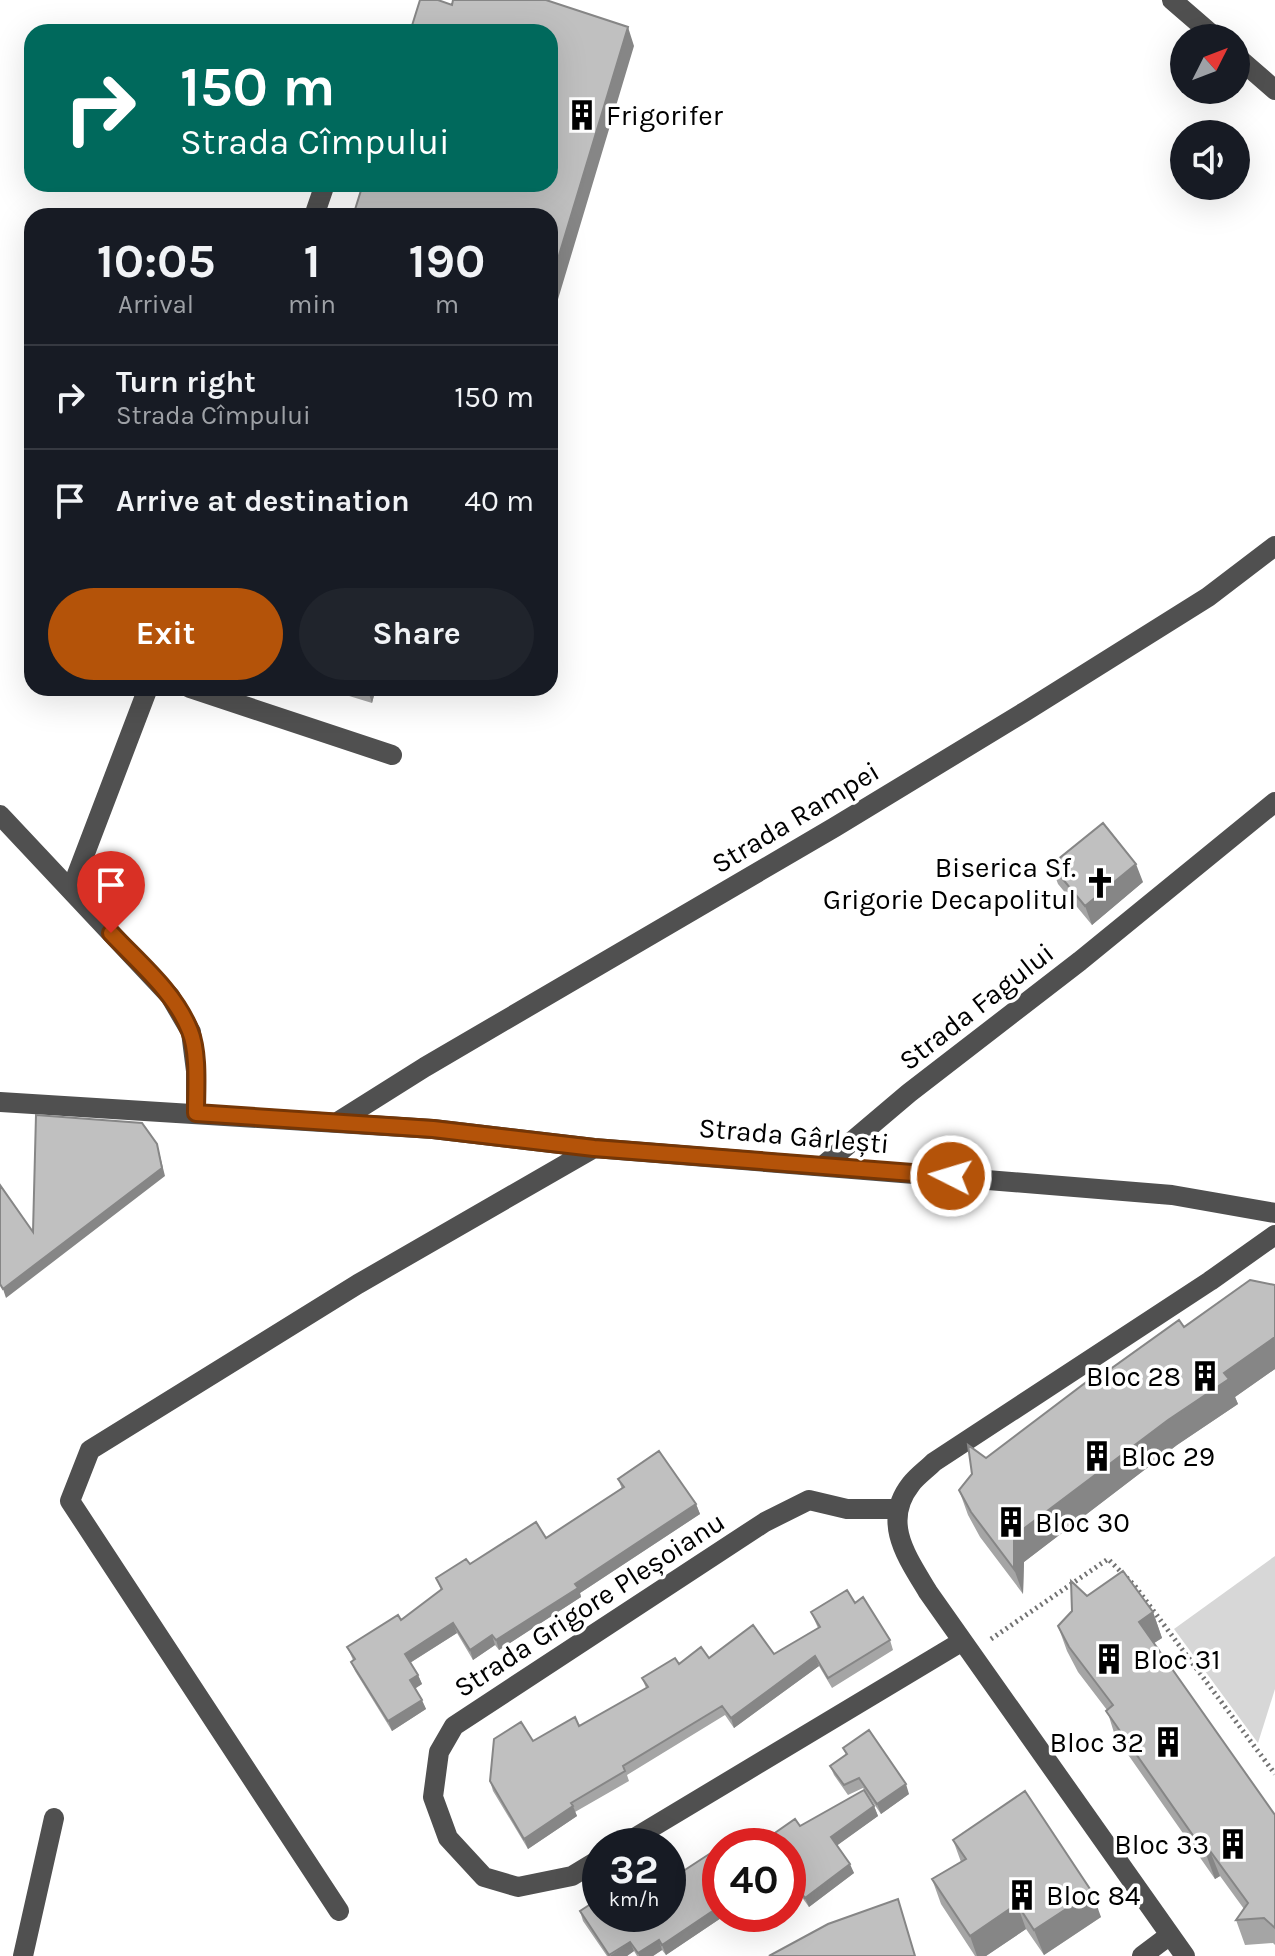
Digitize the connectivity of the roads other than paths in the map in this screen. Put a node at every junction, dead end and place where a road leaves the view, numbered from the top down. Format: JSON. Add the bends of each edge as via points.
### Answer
{"nodes":[{"id":1,"x":1172,"y":0,"type":"edge"},
{"id":2,"x":1200,"y":24,"type":"edge"},
{"id":3,"x":1250,"y":68,"type":"edge"},
{"id":4,"x":1275,"y":90,"type":"edge"},
{"id":5,"x":1275,"y":546,"type":"edge"},
{"id":6,"x":145,"y":696,"type":"edge"},
{"id":7,"x":214,"y":696,"type":"edge"},
{"id":8,"x":392,"y":755,"type":"dead end"},
{"id":9,"x":1275,"y":802,"type":"edge"},
{"id":10,"x":0,"y":815,"type":"edge"},
{"id":11,"x":71,"y":890,"type":"junction"},
{"id":12,"x":0,"y":1102,"type":"edge"},
{"id":13,"x":196,"y":1113,"type":"junction"},
{"id":14,"x":336,"y":1123,"type":"junction"},
{"id":15,"x":594,"y":1148,"type":"junction"},
{"id":16,"x":824,"y":1165,"type":"junction"},
{"id":17,"x":1275,"y":1213,"type":"edge"},
{"id":18,"x":1275,"y":1235,"type":"edge"},
{"id":19,"x":897,"y":1509,"type":"junction"},
{"id":20,"x":966,"y":1648,"type":"junction"},
{"id":21,"x":54,"y":1818,"type":"dead end"},
{"id":22,"x":652,"y":1828,"type":"edge"},
{"id":23,"x":582,"y":1870,"type":"edge"},
{"id":24,"x":339,"y":1911,"type":"dead end"},
{"id":25,"x":1170,"y":1935,"type":"junction"},
{"id":26,"x":23,"y":1956,"type":"edge"},
{"id":27,"x":1142,"y":1956,"type":"edge"},
{"id":28,"x":1185,"y":1956,"type":"edge"}],
"edges":[{"from":1,"to":2,"type":"street"},
{"from":3,"to":4,"type":"street"},
{"from":5,"to":14,"type":"street","name":"Strada Rampei","via":[[1208,597],[1026,711]]},
{"from":6,"to":11,"type":"street"},
{"from":7,"to":8,"type":"street"},
{"from":9,"to":16,"type":"street","name":"Strada Fagului"},
{"from":10,"to":11,"type":"street"},
{"from":11,"to":13,"type":"street","via":[[170,996],[191,1032]]},
{"from":12,"to":13,"type":"street","name":"Strada Gârlești"},
{"from":13,"to":14,"type":"street","name":"Strada Gârlești"},
{"from":14,"to":15,"type":"street","name":"Strada Gârlești"},
{"from":15,"to":16,"type":"street","name":"Strada Gârlești"},
{"from":15,"to":24,"type":"street","via":[[358,1284],[90,1450],[70,1501]]},
{"from":16,"to":17,"type":"street","name":"Strada Gârlești","via":[[1172,1195]]},
{"from":18,"to":19,"type":"street","via":[[934,1462],[911,1484]]},
{"from":19,"to":20,"type":"street","via":[[902,1549]]},
{"from":19,"to":23,"type":"street","name":"Strada Grigore Pleșoianu","via":[[847,1509],[809,1500],[765,1522],[454,1726],[439,1752],[433,1797],[448,1838],[484,1877],[518,1887]]},
{"from":20,"to":22,"type":"street"},
{"from":20,"to":25,"type":"street"},
{"from":21,"to":26,"type":"street"},
{"from":25,"to":27,"type":"street"},
{"from":25,"to":28,"type":"street"}]}
